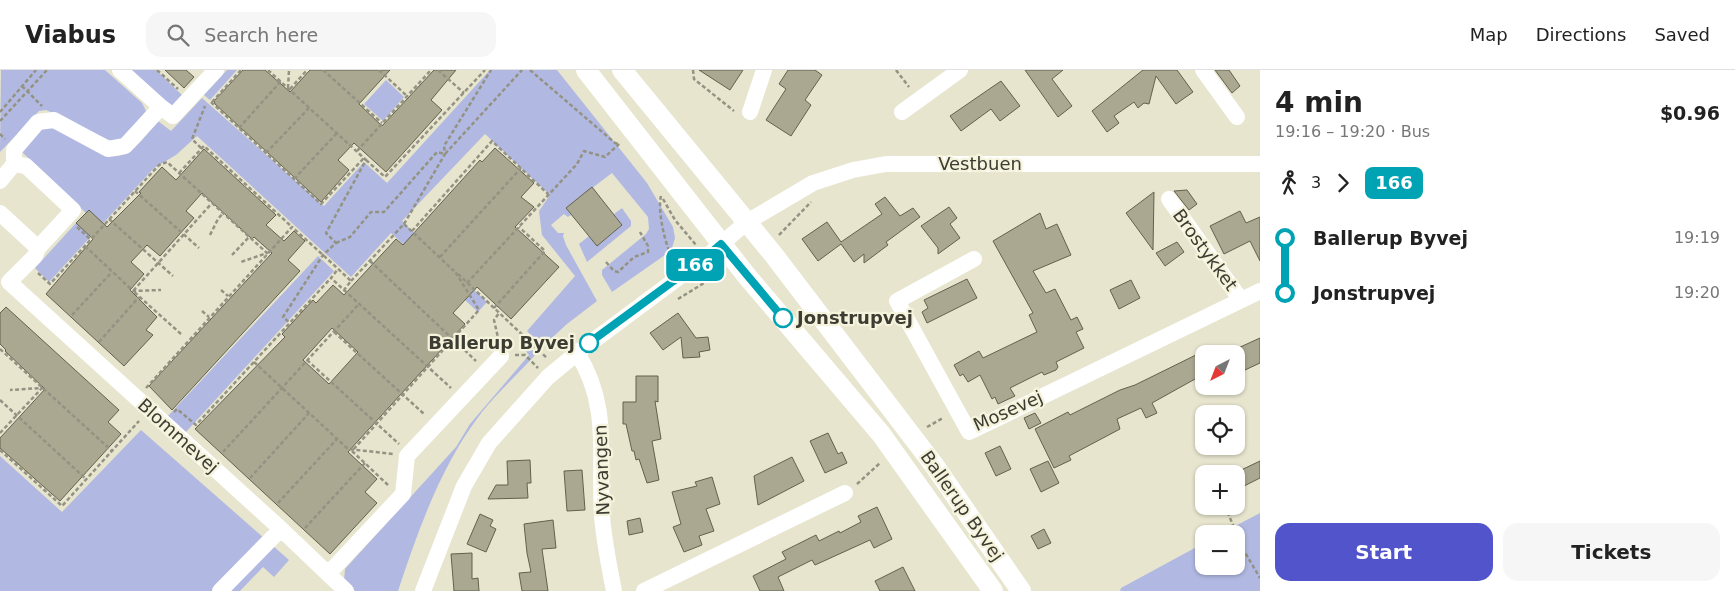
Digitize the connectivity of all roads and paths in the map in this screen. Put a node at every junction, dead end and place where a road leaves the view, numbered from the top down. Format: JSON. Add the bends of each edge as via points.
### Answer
{"nodes":[{"id":1,"x":36,"y":70,"type":"edge"},
{"id":2,"x":47,"y":70,"type":"edge"},
{"id":3,"x":120,"y":70,"type":"edge"},
{"id":4,"x":157,"y":70,"type":"edge"},
{"id":5,"x":216,"y":70,"type":"edge"},
{"id":6,"x":268,"y":70,"type":"edge"},
{"id":7,"x":289,"y":70,"type":"edge"},
{"id":8,"x":307,"y":70,"type":"edge"},
{"id":9,"x":323,"y":70,"type":"edge"},
{"id":10,"x":379,"y":70,"type":"edge"},
{"id":11,"x":431,"y":70,"type":"edge"},
{"id":12,"x":438,"y":70,"type":"edge"},
{"id":13,"x":485,"y":70,"type":"edge"},
{"id":14,"x":491,"y":70,"type":"edge"},
{"id":15,"x":522,"y":70,"type":"edge"},
{"id":16,"x":530,"y":70,"type":"edge"},
{"id":17,"x":586,"y":70,"type":"edge"},
{"id":18,"x":622,"y":70,"type":"edge"},
{"id":19,"x":693,"y":70,"type":"edge"},
{"id":20,"x":764,"y":70,"type":"edge"},
{"id":21,"x":896,"y":70,"type":"edge"},
{"id":22,"x":960,"y":70,"type":"edge"},
{"id":23,"x":1203,"y":70,"type":"edge"},
{"id":24,"x":281,"y":81,"type":"junction"},
{"id":25,"x":22,"y":86,"type":"junction"},
{"id":26,"x":289,"y":89,"type":"junction"},
{"id":27,"x":28,"y":91,"type":"junction"},
{"id":28,"x":182,"y":93,"type":"dead end"},
{"id":29,"x":464,"y":93,"type":"junction"},
{"id":30,"x":407,"y":96,"type":"junction"},
{"id":31,"x":207,"y":100,"type":"dead end"},
{"id":32,"x":919,"y":100,"type":"junction"},
{"id":33,"x":211,"y":102,"type":"dead end"},
{"id":34,"x":41,"y":105,"type":"dead end"},
{"id":35,"x":161,"y":107,"type":"junction"},
{"id":36,"x":309,"y":108,"type":"junction"},
{"id":37,"x":0,"y":112,"type":"edge"},
{"id":38,"x":750,"y":112,"type":"joint"},
{"id":39,"x":902,"y":112,"type":"dead end"},
{"id":40,"x":1237,"y":117,"type":"dead end"},
{"id":41,"x":0,"y":121,"type":"edge"},
{"id":42,"x":382,"y":123,"type":"junction"},
{"id":43,"x":239,"y":128,"type":"junction"},
{"id":44,"x":337,"y":133,"type":"junction"},
{"id":45,"x":619,"y":144,"type":"junction"},
{"id":46,"x":627,"y":145,"type":"dead end"},
{"id":47,"x":202,"y":148,"type":"junction"},
{"id":48,"x":357,"y":151,"type":"junction"},
{"id":49,"x":266,"y":153,"type":"junction"},
{"id":50,"x":445,"y":154,"type":"junction"},
{"id":51,"x":365,"y":159,"type":"junction"},
{"id":52,"x":14,"y":164,"type":"junction"},
{"id":53,"x":1260,"y":164,"type":"edge"},
{"id":54,"x":521,"y":168,"type":"junction"},
{"id":55,"x":179,"y":173,"type":"junction"},
{"id":56,"x":294,"y":179,"type":"junction"},
{"id":57,"x":0,"y":180,"type":"edge"},
{"id":58,"x":135,"y":191,"type":"junction"},
{"id":59,"x":548,"y":194,"type":"junction"},
{"id":60,"x":661,"y":196,"type":"dead end"},
{"id":61,"x":1168,"y":199,"type":"dead end"},
{"id":62,"x":212,"y":203,"type":"junction"},
{"id":63,"x":0,"y":213,"type":"edge"},
{"id":64,"x":223,"y":213,"type":"junction"},
{"id":65,"x":109,"y":219,"type":"junction"},
{"id":66,"x":747,"y":222,"type":"junction"},
{"id":67,"x":404,"y":224,"type":"junction"},
{"id":68,"x":292,"y":226,"type":"junction"},
{"id":69,"x":519,"y":227,"type":"junction"},
{"id":70,"x":412,"y":232,"type":"junction"},
{"id":71,"x":640,"y":232,"type":"dead end"},
{"id":72,"x":184,"y":235,"type":"junction"},
{"id":73,"x":210,"y":236,"type":"dead end"},
{"id":74,"x":249,"y":237,"type":"junction"},
{"id":75,"x":336,"y":243,"type":"junction"},
{"id":76,"x":721,"y":244,"type":"junction"},
{"id":77,"x":85,"y":246,"type":"junction"},
{"id":78,"x":38,"y":248,"type":"junction"},
{"id":79,"x":199,"y":248,"type":"dead end"},
{"id":80,"x":267,"y":253,"type":"junction"},
{"id":81,"x":232,"y":255,"type":"dead end"},
{"id":82,"x":323,"y":256,"type":"junction"},
{"id":83,"x":440,"y":257,"type":"junction"},
{"id":84,"x":974,"y":259,"type":"dead end"},
{"id":85,"x":370,"y":261,"type":"junction"},
{"id":86,"x":241,"y":262,"type":"dead end"},
{"id":87,"x":606,"y":262,"type":"dead end"},
{"id":88,"x":159,"y":263,"type":"junction"},
{"id":89,"x":27,"y":264,"type":"junction"},
{"id":90,"x":338,"y":269,"type":"junction"},
{"id":91,"x":454,"y":270,"type":"junction"},
{"id":92,"x":112,"y":272,"type":"junction"},
{"id":93,"x":682,"y":274,"type":"junction"},
{"id":94,"x":173,"y":276,"type":"dead end"},
{"id":95,"x":331,"y":278,"type":"junction"},
{"id":96,"x":351,"y":281,"type":"junction"},
{"id":97,"x":467,"y":283,"type":"junction"},
{"id":98,"x":160,"y":290,"type":"dead end"},
{"id":99,"x":221,"y":290,"type":"dead end"},
{"id":100,"x":344,"y":290,"type":"junction"},
{"id":101,"x":133,"y":291,"type":"junction"},
{"id":102,"x":1260,"y":291,"type":"edge"},
{"id":103,"x":139,"y":296,"type":"junction"},
{"id":104,"x":228,"y":296,"type":"junction"},
{"id":105,"x":1241,"y":300,"type":"junction"},
{"id":106,"x":359,"y":304,"type":"junction"},
{"id":107,"x":494,"y":308,"type":"junction"},
{"id":108,"x":202,"y":311,"type":"dead end"},
{"id":109,"x":499,"y":313,"type":"junction"},
{"id":110,"x":72,"y":315,"type":"dead end"},
{"id":111,"x":209,"y":317,"type":"junction"},
{"id":112,"x":290,"y":323,"type":"junction"},
{"id":113,"x":334,"y":332,"type":"junction"},
{"id":114,"x":181,"y":334,"type":"dead end"},
{"id":115,"x":453,"y":339,"type":"junction"},
{"id":116,"x":99,"y":342,"type":"dead end"},
{"id":117,"x":0,"y":350,"type":"edge"},
{"id":118,"x":577,"y":352,"type":"junction"},
{"id":119,"x":501,"y":356,"type":"junction"},
{"id":120,"x":307,"y":360,"type":"junction"},
{"id":121,"x":254,"y":362,"type":"junction"},
{"id":122,"x":428,"y":367,"type":"junction"},
{"id":123,"x":487,"y":372,"type":"junction"},
{"id":124,"x":553,"y":373,"type":"junction"},
{"id":125,"x":42,"y":388,"type":"junction"},
{"id":126,"x":282,"y":388,"type":"junction"},
{"id":127,"x":10,"y":390,"type":"dead end"},
{"id":128,"x":403,"y":395,"type":"junction"},
{"id":129,"x":137,"y":398,"type":"junction"},
{"id":130,"x":462,"y":399,"type":"junction"},
{"id":131,"x":0,"y":400,"type":"edge"},
{"id":132,"x":956,"y":410,"type":"junction"},
{"id":133,"x":308,"y":413,"type":"junction"},
{"id":134,"x":132,"y":414,"type":"dead end"},
{"id":135,"x":17,"y":415,"type":"junction"},
{"id":136,"x":164,"y":423,"type":"junction"},
{"id":137,"x":377,"y":424,"type":"junction"},
{"id":138,"x":437,"y":425,"type":"junction"},
{"id":139,"x":927,"y":427,"type":"dead end"},
{"id":140,"x":0,"y":433,"type":"edge"},
{"id":141,"x":337,"y":439,"type":"junction"},
{"id":142,"x":0,"y":450,"type":"edge"},
{"id":143,"x":112,"y":451,"type":"junction"},
{"id":144,"x":352,"y":451,"type":"junction"},
{"id":145,"x":223,"y":452,"type":"dead end"},
{"id":146,"x":406,"y":456,"type":"junction"},
{"id":147,"x":881,"y":462,"type":"dead end"},
{"id":148,"x":365,"y":463,"type":"junction"},
{"id":149,"x":250,"y":478,"type":"dead end"},
{"id":150,"x":86,"y":479,"type":"junction"},
{"id":151,"x":862,"y":481,"type":"dead end"},
{"id":152,"x":394,"y":490,"type":"dead end"},
{"id":153,"x":844,"y":493,"type":"dead end"},
{"id":154,"x":278,"y":503,"type":"dead end"},
{"id":155,"x":1229,"y":515,"type":"edge"},
{"id":156,"x":305,"y":528,"type":"dead end"},
{"id":157,"x":281,"y":529,"type":"junction"},
{"id":158,"x":328,"y":574,"type":"junction"},
{"id":159,"x":1260,"y":578,"type":"edge"},
{"id":160,"x":220,"y":591,"type":"edge"},
{"id":161,"x":346,"y":591,"type":"edge"},
{"id":162,"x":423,"y":591,"type":"edge"},
{"id":163,"x":614,"y":591,"type":"edge"},
{"id":164,"x":644,"y":591,"type":"edge"},
{"id":165,"x":993,"y":591,"type":"edge"},
{"id":166,"x":1021,"y":591,"type":"edge"}],
"edges":[{"from":1,"to":25,"type":"path"},
{"from":2,"to":27,"type":"path"},
{"from":3,"to":35,"type":"street"},
{"from":4,"to":28,"type":"path"},
{"from":5,"to":35,"type":"street","via":[[173,116]]},
{"from":6,"to":24,"type":"path"},
{"from":7,"to":26,"type":"path"},
{"from":8,"to":26,"type":"path"},
{"from":9,"to":42,"type":"path"},
{"from":10,"to":30,"type":"path"},
{"from":11,"to":30,"type":"path"},
{"from":12,"to":29,"type":"path"},
{"from":13,"to":29,"type":"path"},
{"from":14,"to":50,"type":"path","via":[[444,146]]},
{"from":15,"to":50,"type":"path"},
{"from":16,"to":45,"type":"path"},
{"from":17,"to":76,"type":"main road","name":"Ballerup Byvej"},
{"from":18,"to":66,"type":"main road","name":"Ballerup Byvej"},
{"from":19,"to":38,"type":"path","via":[[694,79],[738,115],[748,120]]},
{"from":20,"to":38,"type":"street"},
{"from":21,"to":32,"type":"path"},
{"from":22,"to":32,"type":"street"},
{"from":23,"to":40,"type":"street"},
{"from":24,"to":26,"type":"path"},
{"from":24,"to":43,"type":"path"},
{"from":25,"to":27,"type":"path"},
{"from":25,"to":37,"type":"path"},
{"from":26,"to":36,"type":"path"},
{"from":27,"to":34,"type":"path"},
{"from":27,"to":41,"type":"path"},
{"from":29,"to":51,"type":"path","via":[[385,177]]},
{"from":30,"to":42,"type":"path"},
{"from":31,"to":47,"type":"path","via":[[192,139]]},
{"from":32,"to":39,"type":"street"},
{"from":33,"to":43,"type":"path"},
{"from":35,"to":52,"type":"street","via":[[125,146],[108,149],[54,120],[38,122],[14,150]]},
{"from":36,"to":44,"type":"path"},
{"from":36,"to":49,"type":"path"},
{"from":42,"to":48,"type":"path"},
{"from":43,"to":49,"type":"path"},
{"from":44,"to":48,"type":"path"},
{"from":44,"to":56,"type":"path"},
{"from":45,"to":46,"type":"path"},
{"from":45,"to":59,"type":"path","via":[[605,157],[584,151],[578,164]]},
{"from":47,"to":55,"type":"path"},
{"from":47,"to":68,"type":"path","via":[[204,146]]},
{"from":48,"to":51,"type":"path"},
{"from":49,"to":56,"type":"path"},
{"from":50,"to":67,"type":"path"},
{"from":50,"to":75,"type":"path","via":[[436,152],[384,212],[371,212],[350,237]]},
{"from":51,"to":56,"type":"path","via":[[321,204]]},
{"from":51,"to":75,"type":"path","via":[[326,232]]},
{"from":52,"to":57,"type":"street"},
{"from":52,"to":78,"type":"street","via":[[26,166],[73,210]]},
{"from":53,"to":66,"type":"street","name":"Vestbuen","via":[[886,164],[853,170],[813,183]]},
{"from":54,"to":59,"type":"path"},
{"from":54,"to":70,"type":"path","via":[[492,141]]},
{"from":54,"to":83,"type":"path"},
{"from":55,"to":58,"type":"path","via":[[167,162],[159,165]]},
{"from":55,"to":62,"type":"path"},
{"from":58,"to":65,"type":"path"},
{"from":58,"to":72,"type":"path"},
{"from":59,"to":69,"type":"path"},
{"from":60,"to":93,"type":"path","via":[[659,212],[668,251]]},
{"from":61,"to":105,"type":"street","name":"Brostykket"},
{"from":62,"to":64,"type":"path"},
{"from":62,"to":72,"type":"path"},
{"from":63,"to":78,"type":"street"},
{"from":64,"to":73,"type":"path"},
{"from":64,"to":74,"type":"path"},
{"from":65,"to":77,"type":"path"},
{"from":65,"to":88,"type":"path"},
{"from":66,"to":76,"type":"street","name":"Vestbuen"},
{"from":66,"to":166,"type":"main road","name":"Ballerup Byvej","via":[[934,465]]},
{"from":67,"to":70,"type":"path"},
{"from":67,"to":85,"type":"path"},
{"from":68,"to":80,"type":"path"},
{"from":68,"to":82,"type":"path"},
{"from":69,"to":97,"type":"path"},
{"from":69,"to":107,"type":"path","via":[[545,251]]},
{"from":70,"to":83,"type":"path"},
{"from":71,"to":87,"type":"path","via":[[648,252],[634,257],[618,272]]},
{"from":72,"to":79,"type":"path"},
{"from":72,"to":88,"type":"path"},
{"from":74,"to":80,"type":"path"},
{"from":74,"to":81,"type":"path"},
{"from":75,"to":82,"type":"path"},
{"from":76,"to":93,"type":"street"},
{"from":76,"to":165,"type":"main road","name":"Ballerup Byvej","via":[[881,434]]},
{"from":77,"to":89,"type":"path","via":[[50,284]]},
{"from":77,"to":92,"type":"path"},
{"from":78,"to":89,"type":"street"},
{"from":80,"to":86,"type":"path"},
{"from":80,"to":104,"type":"path"},
{"from":82,"to":90,"type":"path"},
{"from":82,"to":112,"type":"path","via":[[284,317]]},
{"from":83,"to":91,"type":"path"},
{"from":84,"to":132,"type":"street","name":"Mosevej","via":[[897,301]]},
{"from":85,"to":96,"type":"path"},
{"from":85,"to":115,"type":"path"},
{"from":88,"to":94,"type":"path"},
{"from":88,"to":101,"type":"path"},
{"from":89,"to":129,"type":"street","name":"Blommevej","via":[[9,282]]},
{"from":90,"to":95,"type":"path"},
{"from":90,"to":96,"type":"path"},
{"from":91,"to":97,"type":"path"},
{"from":91,"to":115,"type":"path","via":[[479,310]]},
{"from":92,"to":101,"type":"path"},
{"from":92,"to":110,"type":"path"},
{"from":93,"to":118,"type":"street"},
{"from":95,"to":100,"type":"path"},
{"from":95,"to":112,"type":"path"},
{"from":96,"to":100,"type":"path"},
{"from":97,"to":107,"type":"path"},
{"from":98,"to":101,"type":"path"},
{"from":99,"to":104,"type":"path"},
{"from":100,"to":106,"type":"path"},
{"from":101,"to":103,"type":"path"},
{"from":102,"to":105,"type":"street","name":"Mosevej"},
{"from":103,"to":114,"type":"path"},
{"from":103,"to":116,"type":"path"},
{"from":104,"to":111,"type":"path"},
{"from":105,"to":132,"type":"street","name":"Mosevej","via":[[969,432]]},
{"from":106,"to":113,"type":"path"},
{"from":106,"to":122,"type":"path"},
{"from":107,"to":109,"type":"path"},
{"from":108,"to":111,"type":"path"},
{"from":109,"to":119,"type":"path","via":[[494,320]]},
{"from":109,"to":124,"type":"path"},
{"from":111,"to":129,"type":"path"},
{"from":112,"to":121,"type":"path"},
{"from":113,"to":120,"type":"path"},
{"from":113,"to":128,"type":"path"},
{"from":115,"to":122,"type":"path"},
{"from":115,"to":123,"type":"path"},
{"from":117,"to":125,"type":"path"},
{"from":118,"to":124,"type":"street"},
{"from":118,"to":163,"type":"street","name":"Nyvangen","via":[[589,373],[600,408],[602,516]]},
{"from":119,"to":123,"type":"street"},
{"from":119,"to":124,"type":"path","via":[[524,355]]},
{"from":120,"to":126,"type":"path"},
{"from":120,"to":137,"type":"path"},
{"from":121,"to":126,"type":"path"},
{"from":121,"to":136,"type":"path","via":[[196,425],[178,409]]},
{"from":122,"to":128,"type":"path"},
{"from":122,"to":130,"type":"path"},
{"from":123,"to":130,"type":"street"},
{"from":124,"to":162,"type":"street","via":[[489,443],[464,486]]},
{"from":125,"to":127,"type":"path"},
{"from":125,"to":135,"type":"path"},
{"from":125,"to":143,"type":"path"},
{"from":126,"to":133,"type":"path"},
{"from":126,"to":145,"type":"path"},
{"from":128,"to":137,"type":"path"},
{"from":128,"to":138,"type":"path"},
{"from":129,"to":136,"type":"street","name":"Blommevej"},
{"from":130,"to":138,"type":"street"},
{"from":131,"to":135,"type":"path"},
{"from":132,"to":139,"type":"path"},
{"from":133,"to":141,"type":"path"},
{"from":133,"to":149,"type":"path"},
{"from":134,"to":143,"type":"path","via":[[139,421]]},
{"from":135,"to":140,"type":"path"},
{"from":135,"to":150,"type":"path"},
{"from":136,"to":157,"type":"street","name":"Blommevej"},
{"from":137,"to":144,"type":"path"},
{"from":137,"to":146,"type":"path"},
{"from":138,"to":146,"type":"street"},
{"from":141,"to":144,"type":"path"},
{"from":141,"to":154,"type":"path"},
{"from":142,"to":150,"type":"path","via":[[62,506]]},
{"from":143,"to":150,"type":"path"},
{"from":144,"to":146,"type":"path"},
{"from":144,"to":148,"type":"path"},
{"from":146,"to":158,"type":"street","via":[[403,494]]},
{"from":147,"to":151,"type":"path"},
{"from":148,"to":152,"type":"path"},
{"from":148,"to":156,"type":"path"},
{"from":153,"to":164,"type":"street"},
{"from":155,"to":159,"type":"path"},
{"from":157,"to":158,"type":"street","name":"Blommevej"},
{"from":157,"to":160,"type":"street"},
{"from":158,"to":161,"type":"street","name":"Blommevej"}]}
